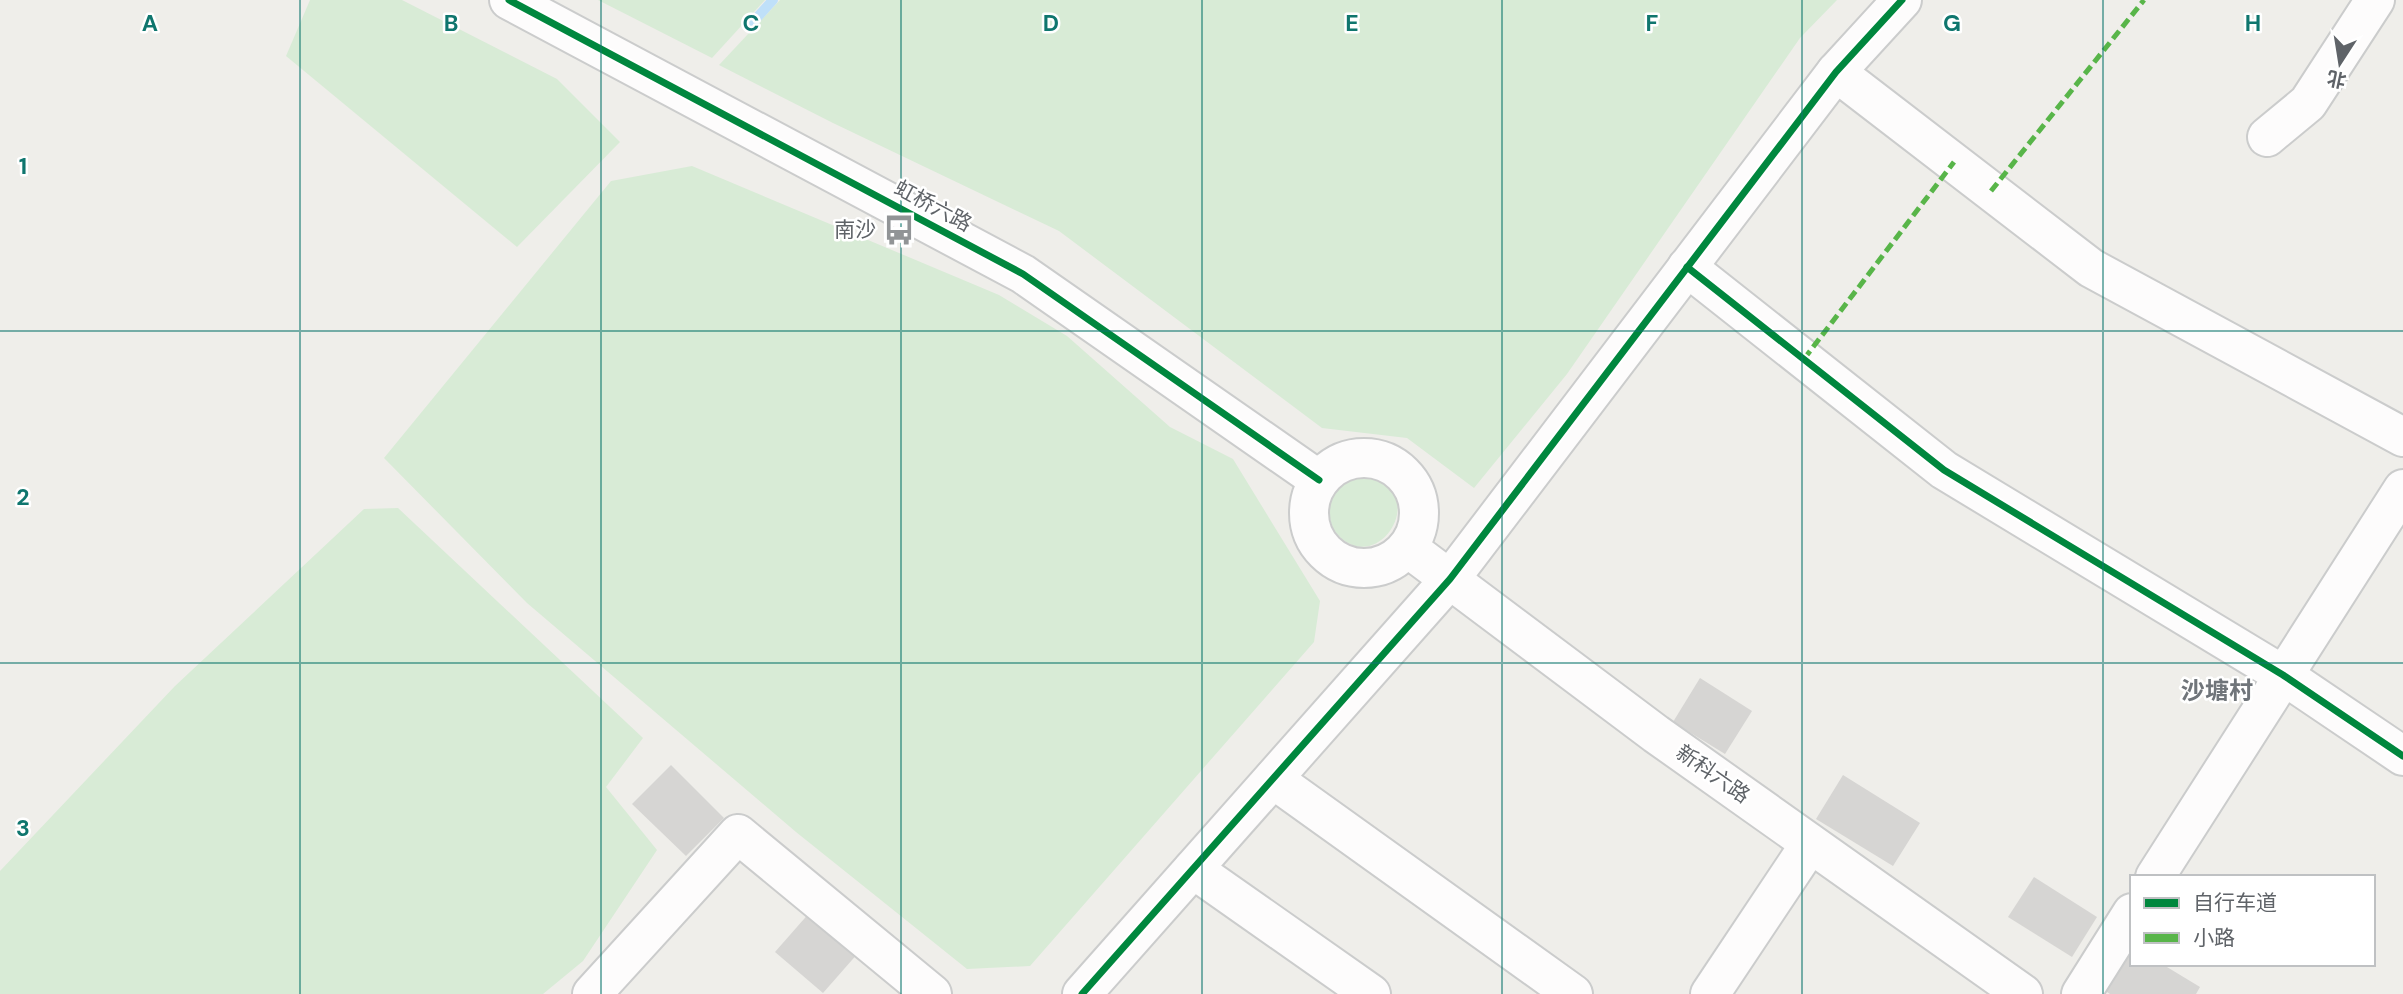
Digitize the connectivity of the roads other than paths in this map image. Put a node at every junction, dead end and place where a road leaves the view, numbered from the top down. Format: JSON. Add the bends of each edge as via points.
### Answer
{"nodes":[{"id":1,"x":509,"y":0,"type":"edge"},
{"id":2,"x":1902,"y":0,"type":"edge"},
{"id":3,"x":2375,"y":0,"type":"edge"},
{"id":4,"x":1836,"y":72,"type":"junction"},
{"id":5,"x":2267,"y":137,"type":"dead end"},
{"id":6,"x":1687,"y":267,"type":"junction"},
{"id":7,"x":2403,"y":437,"type":"edge"},
{"id":8,"x":1319,"y":480,"type":"junction"},
{"id":9,"x":2403,"y":489,"type":"edge"},
{"id":10,"x":1408,"y":548,"type":"junction"},
{"id":11,"x":1450,"y":579,"type":"junction"},
{"id":12,"x":2283,"y":675,"type":"junction"},
{"id":13,"x":2403,"y":756,"type":"edge"},
{"id":14,"x":1273,"y":779,"type":"junction"},
{"id":15,"x":1810,"y":844,"type":"junction"},
{"id":16,"x":1193,"y":869,"type":"junction"},
{"id":17,"x":2156,"y":875,"type":"edge"},
{"id":18,"x":2130,"y":917,"type":"edge"},
{"id":19,"x":592,"y":994,"type":"edge"},
{"id":20,"x":932,"y":994,"type":"edge"},
{"id":21,"x":1082,"y":994,"type":"edge"},
{"id":22,"x":1371,"y":994,"type":"edge"},
{"id":23,"x":1573,"y":994,"type":"edge"},
{"id":24,"x":1710,"y":994,"type":"edge"},
{"id":25,"x":2023,"y":994,"type":"edge"},
{"id":26,"x":2081,"y":994,"type":"edge"}],
"edges":[{"from":1,"to":8,"type":"street","name":"虹桥六路","via":[[1023,274]]},
{"from":2,"to":4,"type":"street"},
{"from":3,"to":5,"type":"street","via":[[2308,103]]},
{"from":4,"to":6,"type":"street"},
{"from":4,"to":7,"type":"street","via":[[2091,268]]},
{"from":6,"to":11,"type":"street"},
{"from":6,"to":12,"type":"street","via":[[1944,470]]},
{"from":8,"to":10,"type":"street","via":[[1308,516],[1313,536],[1324,551],[1357,568],[1394,561]]},
{"from":8,"to":10,"type":"street","via":[[1331,468],[1364,458],[1398,469],[1418,498],[1417,532]]},
{"from":9,"to":12,"type":"street"},
{"from":10,"to":11,"type":"street","name":"新科六路"},
{"from":11,"to":14,"type":"street"},
{"from":11,"to":15,"type":"street","name":"新科六路"},
{"from":12,"to":13,"type":"street"},
{"from":12,"to":17,"type":"street"},
{"from":14,"to":16,"type":"street"},
{"from":14,"to":23,"type":"street"},
{"from":15,"to":24,"type":"street"},
{"from":15,"to":25,"type":"street","name":"新科六路"},
{"from":16,"to":21,"type":"street"},
{"from":16,"to":22,"type":"street"},
{"from":18,"to":26,"type":"street"},
{"from":19,"to":20,"type":"street","via":[[738,834]]}]}
